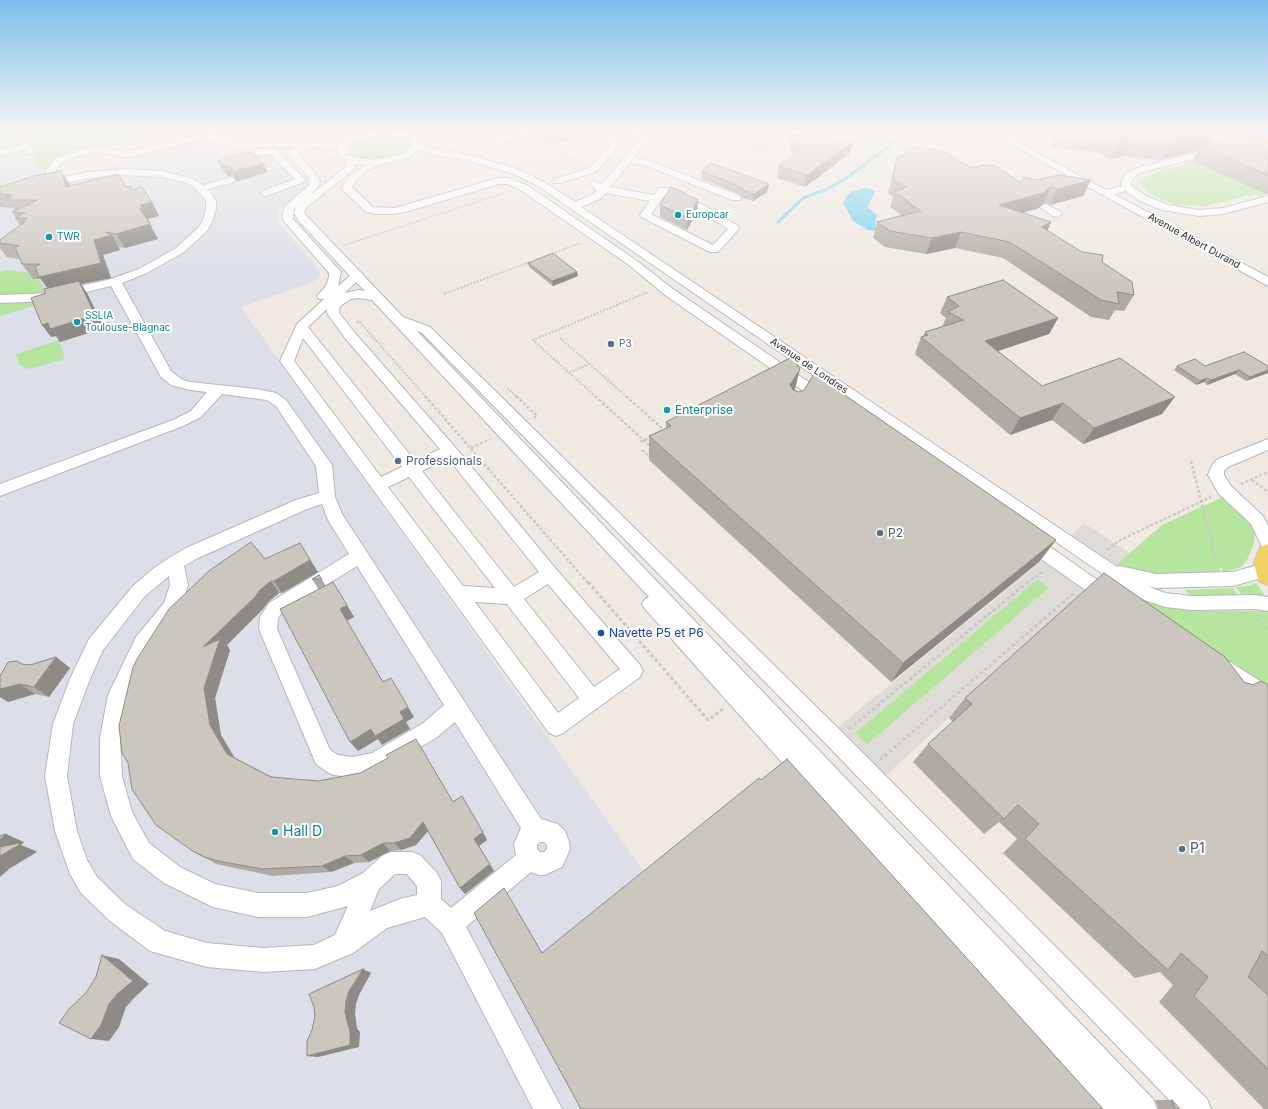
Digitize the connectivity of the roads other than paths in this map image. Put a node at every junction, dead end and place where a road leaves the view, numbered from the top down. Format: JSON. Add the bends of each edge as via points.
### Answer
{"nodes":[{"id":1,"x":193,"y":183,"type":"edge"},
{"id":2,"x":221,"y":183,"type":"edge"},
{"id":3,"x":294,"y":183,"type":"edge"},
{"id":4,"x":314,"y":183,"type":"edge"},
{"id":5,"x":330,"y":183,"type":"edge"},
{"id":6,"x":349,"y":183,"type":"edge"},
{"id":7,"x":489,"y":183,"type":"edge"},
{"id":8,"x":512,"y":183,"type":"edge"},
{"id":9,"x":540,"y":183,"type":"edge"},
{"id":10,"x":590,"y":183,"type":"edge"},
{"id":11,"x":606,"y":183,"type":"edge"},
{"id":12,"x":661,"y":183,"type":"edge"},
{"id":13,"x":697,"y":183,"type":"edge"},
{"id":14,"x":1086,"y":183,"type":"edge"},
{"id":15,"x":1126,"y":183,"type":"edge"},
{"id":16,"x":565,"y":187,"type":"dead end"},
{"id":17,"x":202,"y":188,"type":"junction"},
{"id":18,"x":1128,"y":188,"type":"junction"},
{"id":19,"x":600,"y":189,"type":"junction"},
{"id":20,"x":673,"y":190,"type":"junction"},
{"id":21,"x":266,"y":193,"type":"dead end"},
{"id":22,"x":1105,"y":193,"type":"junction"},
{"id":23,"x":697,"y":194,"type":"dead end"},
{"id":24,"x":736,"y":198,"type":"dead end"},
{"id":25,"x":1268,"y":199,"type":"edge"},
{"id":26,"x":656,"y":201,"type":"junction"},
{"id":27,"x":574,"y":206,"type":"junction"},
{"id":28,"x":1045,"y":206,"type":"edge"},
{"id":29,"x":1057,"y":214,"type":"dead end"},
{"id":30,"x":356,"y":276,"type":"junction"},
{"id":31,"x":115,"y":282,"type":"junction"},
{"id":32,"x":1268,"y":282,"type":"edge"},
{"id":33,"x":336,"y":288,"type":"junction"},
{"id":34,"x":376,"y":297,"type":"junction"},
{"id":35,"x":0,"y":299,"type":"edge"},
{"id":36,"x":319,"y":306,"type":"junction"},
{"id":37,"x":396,"y":317,"type":"junction"},
{"id":38,"x":301,"y":328,"type":"junction"},
{"id":39,"x":347,"y":331,"type":"junction"},
{"id":40,"x":793,"y":377,"type":"junction"},
{"id":41,"x":218,"y":389,"type":"junction"},
{"id":42,"x":800,"y":399,"type":"edge"},
{"id":43,"x":836,"y":407,"type":"edge"},
{"id":44,"x":504,"y":432,"type":"junction"},
{"id":45,"x":1268,"y":444,"type":"edge"},
{"id":46,"x":450,"y":451,"type":"junction"},
{"id":47,"x":411,"y":470,"type":"junction"},
{"id":48,"x":378,"y":485,"type":"junction"},
{"id":49,"x":0,"y":490,"type":"edge"},
{"id":50,"x":326,"y":497,"type":"junction"},
{"id":51,"x":1261,"y":519,"type":"edge"},
{"id":52,"x":1014,"y":531,"type":"edge"},
{"id":53,"x":1268,"y":542,"type":"edge"},
{"id":54,"x":359,"y":556,"type":"junction"},
{"id":55,"x":175,"y":563,"type":"junction"},
{"id":56,"x":1267,"y":566,"type":"edge"},
{"id":57,"x":1108,"y":569,"type":"junction"},
{"id":58,"x":550,"y":574,"type":"junction"},
{"id":59,"x":458,"y":593,"type":"junction"},
{"id":60,"x":512,"y":597,"type":"junction"},
{"id":61,"x":1268,"y":604,"type":"edge"},
{"id":62,"x":1124,"y":606,"type":"edge"},
{"id":63,"x":1210,"y":671,"type":"edge"},
{"id":64,"x":1268,"y":696,"type":"edge"},
{"id":65,"x":593,"y":701,"type":"junction"},
{"id":66,"x":456,"y":708,"type":"junction"},
{"id":67,"x":371,"y":881,"type":"junction"},
{"id":68,"x":429,"y":904,"type":"junction"},
{"id":69,"x":451,"y":924,"type":"junction"},
{"id":70,"x":344,"y":944,"type":"junction"},
{"id":71,"x":548,"y":1109,"type":"edge"},
{"id":72,"x":1110,"y":1109,"type":"edge"},
{"id":73,"x":1143,"y":1109,"type":"edge"},
{"id":74,"x":1197,"y":1109,"type":"edge"}],
"edges":[{"from":1,"to":17,"type":"street"},
{"from":2,"to":17,"type":"street"},
{"from":3,"to":21,"type":"street"},
{"from":4,"to":33,"type":"street","via":[[313,187],[289,208],[287,216],[335,272]]},
{"from":5,"to":30,"type":"street","via":[[308,200],[299,213]]},
{"from":6,"to":7,"type":"street","via":[[348,190],[370,210],[376,211],[409,208]]},
{"from":8,"to":40,"type":"street","via":[[523,187],[633,263],[669,292]]},
{"from":9,"to":27,"type":"street","name":"Avenue de Londres"},
{"from":10,"to":19,"type":"street"},
{"from":11,"to":19,"type":"street"},
{"from":12,"to":20,"type":"street"},
{"from":13,"to":24,"type":"street"},
{"from":14,"to":22,"type":"street","name":"Avenue Albert Durand"},
{"from":15,"to":18,"type":"street"},
{"from":16,"to":19,"type":"street","via":[[577,183]]},
{"from":17,"to":31,"type":"street","via":[[211,201],[211,209],[203,229],[180,250]]},
{"from":18,"to":22,"type":"street"},
{"from":18,"to":25,"type":"street","via":[[1142,198],[1166,208],[1199,213],[1223,211]]},
{"from":19,"to":26,"type":"street"},
{"from":19,"to":27,"type":"street","via":[[596,197]]},
{"from":20,"to":23,"type":"street"},
{"from":20,"to":26,"type":"street","via":[[663,190]]},
{"from":20,"to":26,"type":"street","via":[[734,228],[714,250],[645,215]]},
{"from":22,"to":32,"type":"street","name":"Avenue Albert Durand"},
{"from":27,"to":57,"type":"street","name":"Avenue de Londres"},
{"from":28,"to":29,"type":"street"},
{"from":30,"to":33,"type":"street"},
{"from":30,"to":34,"type":"street"},
{"from":31,"to":35,"type":"street","via":[[50,296]]},
{"from":31,"to":41,"type":"street","via":[[166,374],[176,382]]},
{"from":33,"to":36,"type":"street"},
{"from":34,"to":37,"type":"street"},
{"from":34,"to":39,"type":"street","via":[[353,294],[337,302],[333,313]]},
{"from":36,"to":38,"type":"street"},
{"from":36,"to":39,"type":"street","via":[[334,329]]},
{"from":37,"to":44,"type":"street"},
{"from":37,"to":74,"type":"street","via":[[426,330],[867,771]]},
{"from":38,"to":47,"type":"street"},
{"from":38,"to":48,"type":"street","via":[[287,361]]},
{"from":39,"to":46,"type":"street"},
{"from":40,"to":42,"type":"street","via":[[803,393]]},
{"from":40,"to":43,"type":"street"},
{"from":41,"to":49,"type":"street","via":[[196,414],[178,423]]},
{"from":41,"to":50,"type":"street","via":[[271,396],[281,403],[324,465]]},
{"from":44,"to":72,"type":"street","via":[[508,448]]},
{"from":44,"to":73,"type":"street"},
{"from":45,"to":51,"type":"street","via":[[1223,463],[1217,469],[1216,475],[1225,490]]},
{"from":46,"to":47,"type":"street"},
{"from":46,"to":58,"type":"street"},
{"from":47,"to":48,"type":"street"},
{"from":47,"to":60,"type":"street"},
{"from":48,"to":59,"type":"street"},
{"from":50,"to":54,"type":"street","via":[[334,516]]},
{"from":50,"to":55,"type":"street","via":[[302,504]]},
{"from":51,"to":53,"type":"street"},
{"from":52,"to":62,"type":"street","via":[[1086,583]]},
{"from":54,"to":66,"type":"street"},
{"from":54,"to":66,"type":"street","via":[[275,608],[269,617],[268,629],[323,757],[334,765],[352,767],[375,763],[429,731]]},
{"from":55,"to":67,"type":"street","via":[[179,585],[172,607],[143,643],[118,695],[110,738],[111,776],[122,816],[140,850],[172,875],[213,895],[258,905],[307,905],[341,897]]},
{"from":55,"to":70,"type":"street","via":[[139,591],[96,645],[80,678],[63,724],[56,776],[66,831],[78,866],[89,885],[118,913],[159,942],[207,956],[263,960],[315,957]]},
{"from":56,"to":57,"type":"street","name":"Avenue de Londres","via":[[1233,579],[1156,581],[1135,578]]},
{"from":57,"to":61,"type":"street","name":"Avenue de Londres","via":[[1133,588],[1165,600]]},
{"from":58,"to":60,"type":"street"},
{"from":58,"to":65,"type":"street","via":[[633,671]]},
{"from":59,"to":60,"type":"street"},
{"from":59,"to":65,"type":"street","via":[[556,726]]},
{"from":60,"to":65,"type":"street"},
{"from":63,"to":64,"type":"street"},
{"from":66,"to":69,"type":"street","via":[[536,831],[553,832],[557,837],[559,849],[552,860],[546,863],[530,859]]},
{"from":67,"to":68,"type":"street","via":[[391,863],[412,863],[429,881]]},
{"from":67,"to":70,"type":"street"},
{"from":68,"to":69,"type":"street"},
{"from":68,"to":70,"type":"street","via":[[379,919]]},
{"from":69,"to":71,"type":"street"}]}
